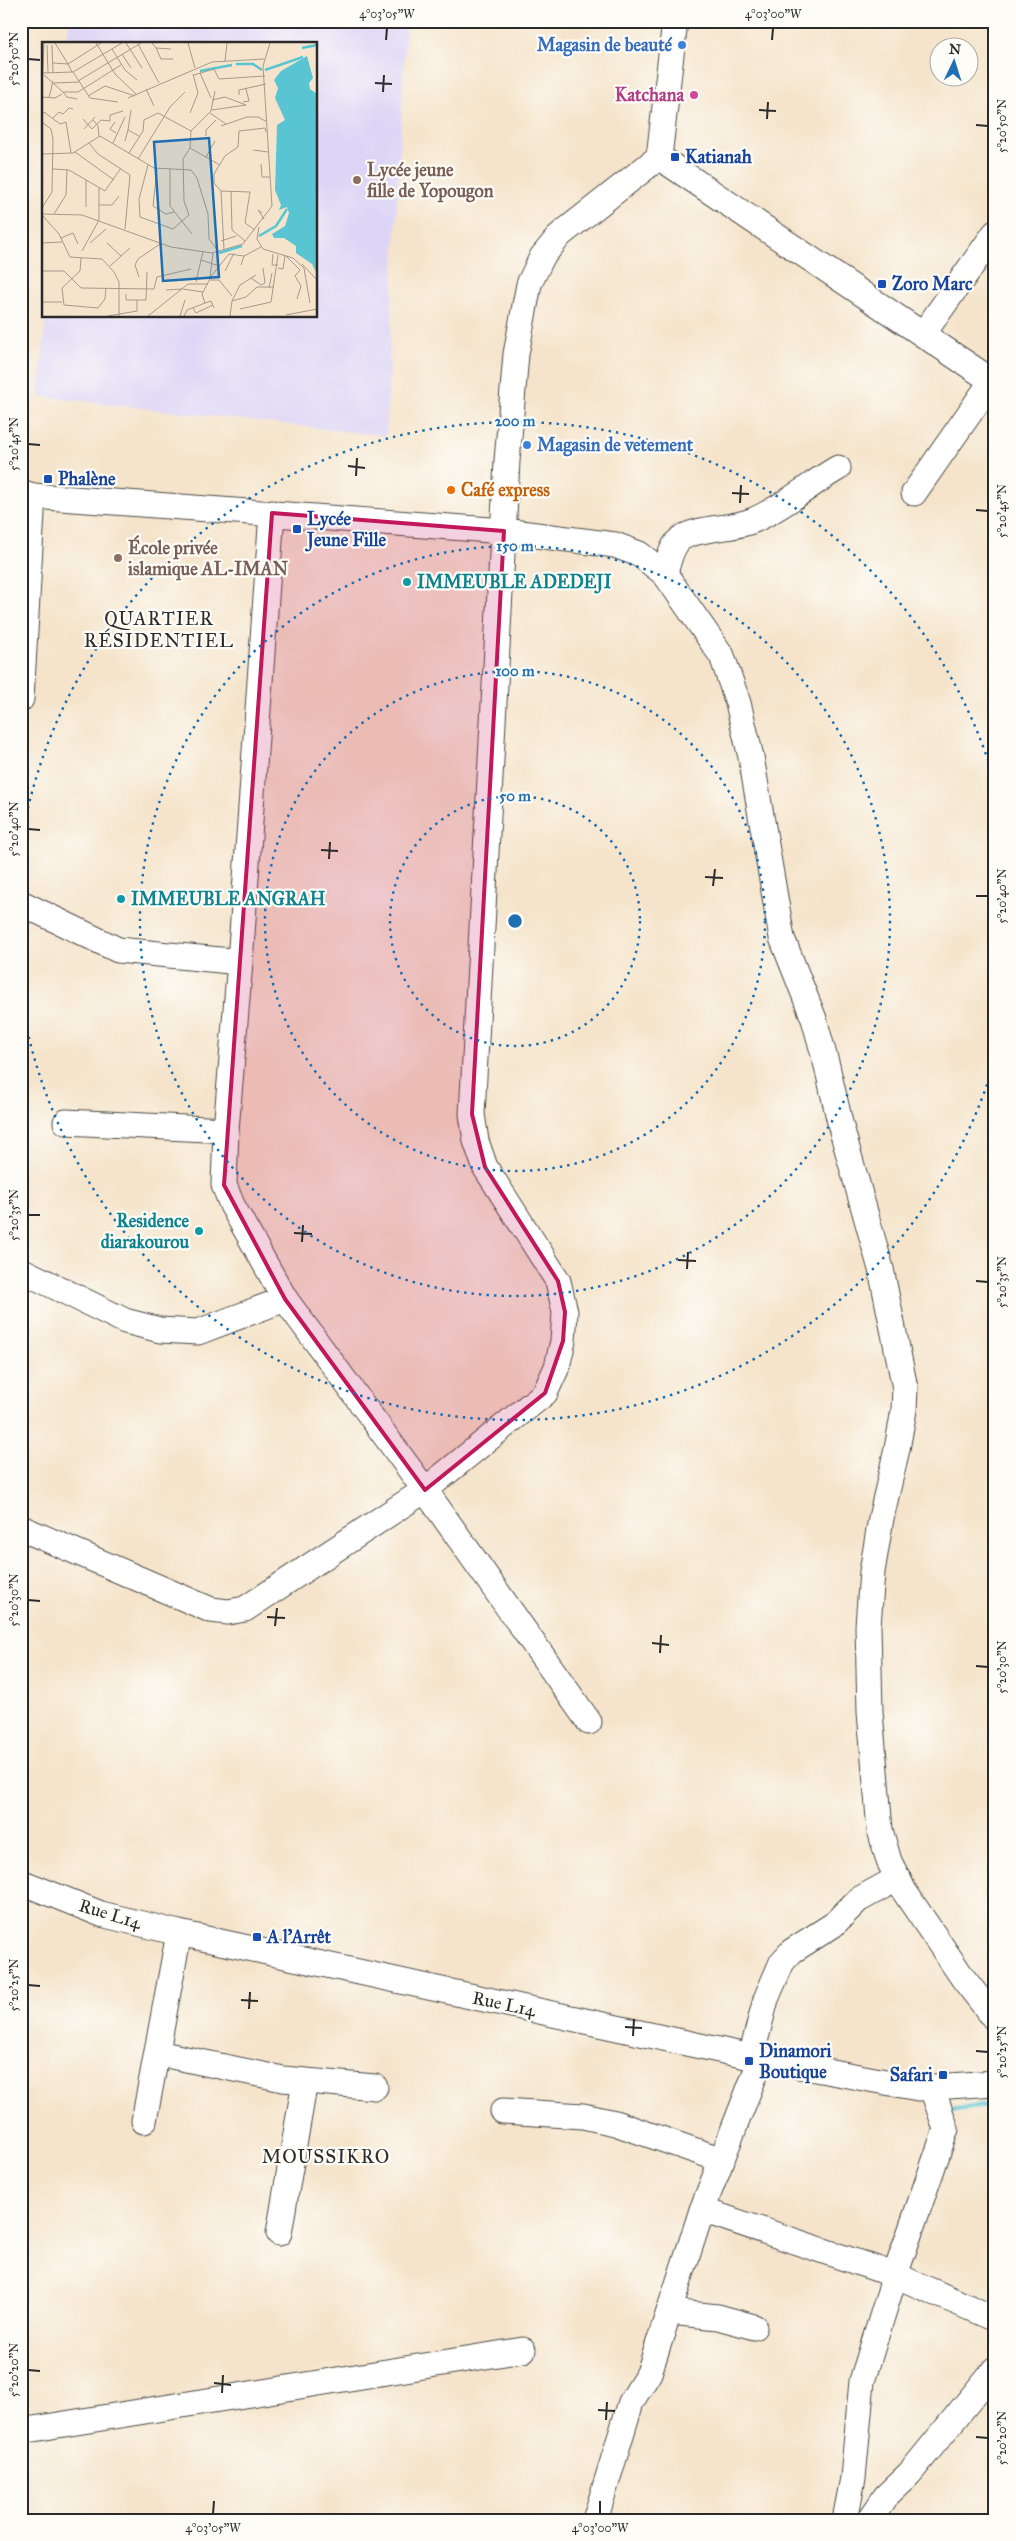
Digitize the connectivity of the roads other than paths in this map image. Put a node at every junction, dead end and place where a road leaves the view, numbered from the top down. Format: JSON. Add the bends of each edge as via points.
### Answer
{"nodes":[{"id":1,"x":675,"y":21,"type":"edge"},
{"id":2,"x":659,"y":157,"type":"junction"},
{"id":3,"x":995,"y":233,"type":"edge"},
{"id":4,"x":923,"y":334,"type":"junction"},
{"id":5,"x":993,"y":382,"type":"edge"},
{"id":6,"x":838,"y":468,"type":"dead end"},
{"id":7,"x":914,"y":493,"type":"dead end"},
{"id":8,"x":27,"y":494,"type":"edge"},
{"id":9,"x":272,"y":513,"type":"junction"},
{"id":10,"x":504,"y":531,"type":"junction"},
{"id":11,"x":665,"y":574,"type":"junction"},
{"id":12,"x":21,"y":699,"type":"edge"},
{"id":13,"x":21,"y":903,"type":"edge"},
{"id":14,"x":240,"y":962,"type":"junction"},
{"id":15,"x":66,"y":1122,"type":"dead end"},
{"id":16,"x":226,"y":1130,"type":"junction"},
{"id":17,"x":21,"y":1270,"type":"edge"},
{"id":18,"x":285,"y":1299,"type":"junction"},
{"id":19,"x":425,"y":1490,"type":"junction"},
{"id":20,"x":21,"y":1528,"type":"edge"},
{"id":21,"x":589,"y":1722,"type":"dead end"},
{"id":22,"x":898,"y":1878,"type":"junction"},
{"id":23,"x":21,"y":1882,"type":"edge"},
{"id":24,"x":179,"y":1934,"type":"junction"},
{"id":25,"x":995,"y":2018,"type":"edge"},
{"id":26,"x":157,"y":2053,"type":"junction"},
{"id":27,"x":756,"y":2058,"type":"junction"},
{"id":28,"x":305,"y":2081,"type":"junction"},
{"id":29,"x":995,"y":2083,"type":"edge"},
{"id":30,"x":375,"y":2087,"type":"dead end"},
{"id":31,"x":932,"y":2088,"type":"junction"},
{"id":32,"x":503,"y":2111,"type":"dead end"},
{"id":33,"x":144,"y":2121,"type":"dead end"},
{"id":34,"x":722,"y":2160,"type":"junction"},
{"id":35,"x":702,"y":2210,"type":"junction"},
{"id":36,"x":279,"y":2233,"type":"dead end"},
{"id":37,"x":895,"y":2274,"type":"junction"},
{"id":38,"x":670,"y":2312,"type":"junction"},
{"id":39,"x":995,"y":2318,"type":"edge"},
{"id":40,"x":754,"y":2327,"type":"dead end"},
{"id":41,"x":523,"y":2350,"type":"dead end"},
{"id":42,"x":995,"y":2369,"type":"edge"},
{"id":43,"x":21,"y":2430,"type":"edge"},
{"id":44,"x":595,"y":2520,"type":"edge"},
{"id":45,"x":845,"y":2520,"type":"edge"},
{"id":46,"x":870,"y":2520,"type":"edge"}],
"edges":[{"from":1,"to":2,"type":"street"},
{"from":2,"to":4,"type":"street"},
{"from":2,"to":10,"type":"street","via":[[560,235],[542,257],[529,284],[516,354]]},
{"from":3,"to":4,"type":"street"},
{"from":4,"to":5,"type":"street"},
{"from":5,"to":7,"type":"street"},
{"from":6,"to":11,"type":"street","via":[[754,520],[682,538],[671,553]]},
{"from":8,"to":9,"type":"street"},
{"from":8,"to":12,"type":"street"},
{"from":9,"to":10,"type":"street"},
{"from":9,"to":14,"type":"street"},
{"from":10,"to":11,"type":"street","via":[[615,545],[639,554]]},
{"from":10,"to":19,"type":"street","via":[[472,1114],[476,1141],[486,1166],[558,1281],[565,1312],[563,1341],[557,1367],[545,1393]]},
{"from":11,"to":22,"type":"street","via":[[722,656],[738,703],[764,826],[782,938],[817,1028],[841,1127],[882,1269],[903,1372],[904,1410],[872,1572],[868,1626],[870,1712],[880,1830]]},
{"from":13,"to":14,"type":"street","via":[[118,950]]},
{"from":14,"to":16,"type":"street"},
{"from":15,"to":16,"type":"street"},
{"from":16,"to":18,"type":"street","via":[[224,1186]]},
{"from":17,"to":18,"type":"street","via":[[125,1321],[160,1330],[198,1332]]},
{"from":18,"to":19,"type":"street"},
{"from":19,"to":20,"type":"street","via":[[245,1609],[228,1612],[211,1610]]},
{"from":19,"to":21,"type":"street"},
{"from":22,"to":25,"type":"street","via":[[963,1978]]},
{"from":22,"to":27,"type":"street","via":[[858,1900],[782,1962],[766,1999]]},
{"from":23,"to":24,"type":"street","name":"Rue L14","via":[[101,1914]]},
{"from":24,"to":26,"type":"street"},
{"from":24,"to":27,"type":"street","name":"Rue L14"},
{"from":26,"to":28,"type":"street"},
{"from":26,"to":33,"type":"street"},
{"from":27,"to":31,"type":"street","name":"Rue L14"},
{"from":27,"to":34,"type":"street"},
{"from":28,"to":30,"type":"street"},
{"from":28,"to":36,"type":"street"},
{"from":29,"to":31,"type":"street","name":"Rue L14"},
{"from":31,"to":37,"type":"street","via":[[946,2129]]},
{"from":32,"to":34,"type":"street","via":[[582,2116],[615,2123]]},
{"from":34,"to":35,"type":"street"},
{"from":35,"to":37,"type":"street"},
{"from":35,"to":38,"type":"street"},
{"from":37,"to":39,"type":"street"},
{"from":37,"to":45,"type":"street","via":[[862,2381]]},
{"from":38,"to":40,"type":"street","via":[[718,2316]]},
{"from":38,"to":44,"type":"street","via":[[648,2374],[631,2402]]},
{"from":41,"to":43,"type":"street"},
{"from":42,"to":46,"type":"street","via":[[910,2473],[886,2496]]}]}
